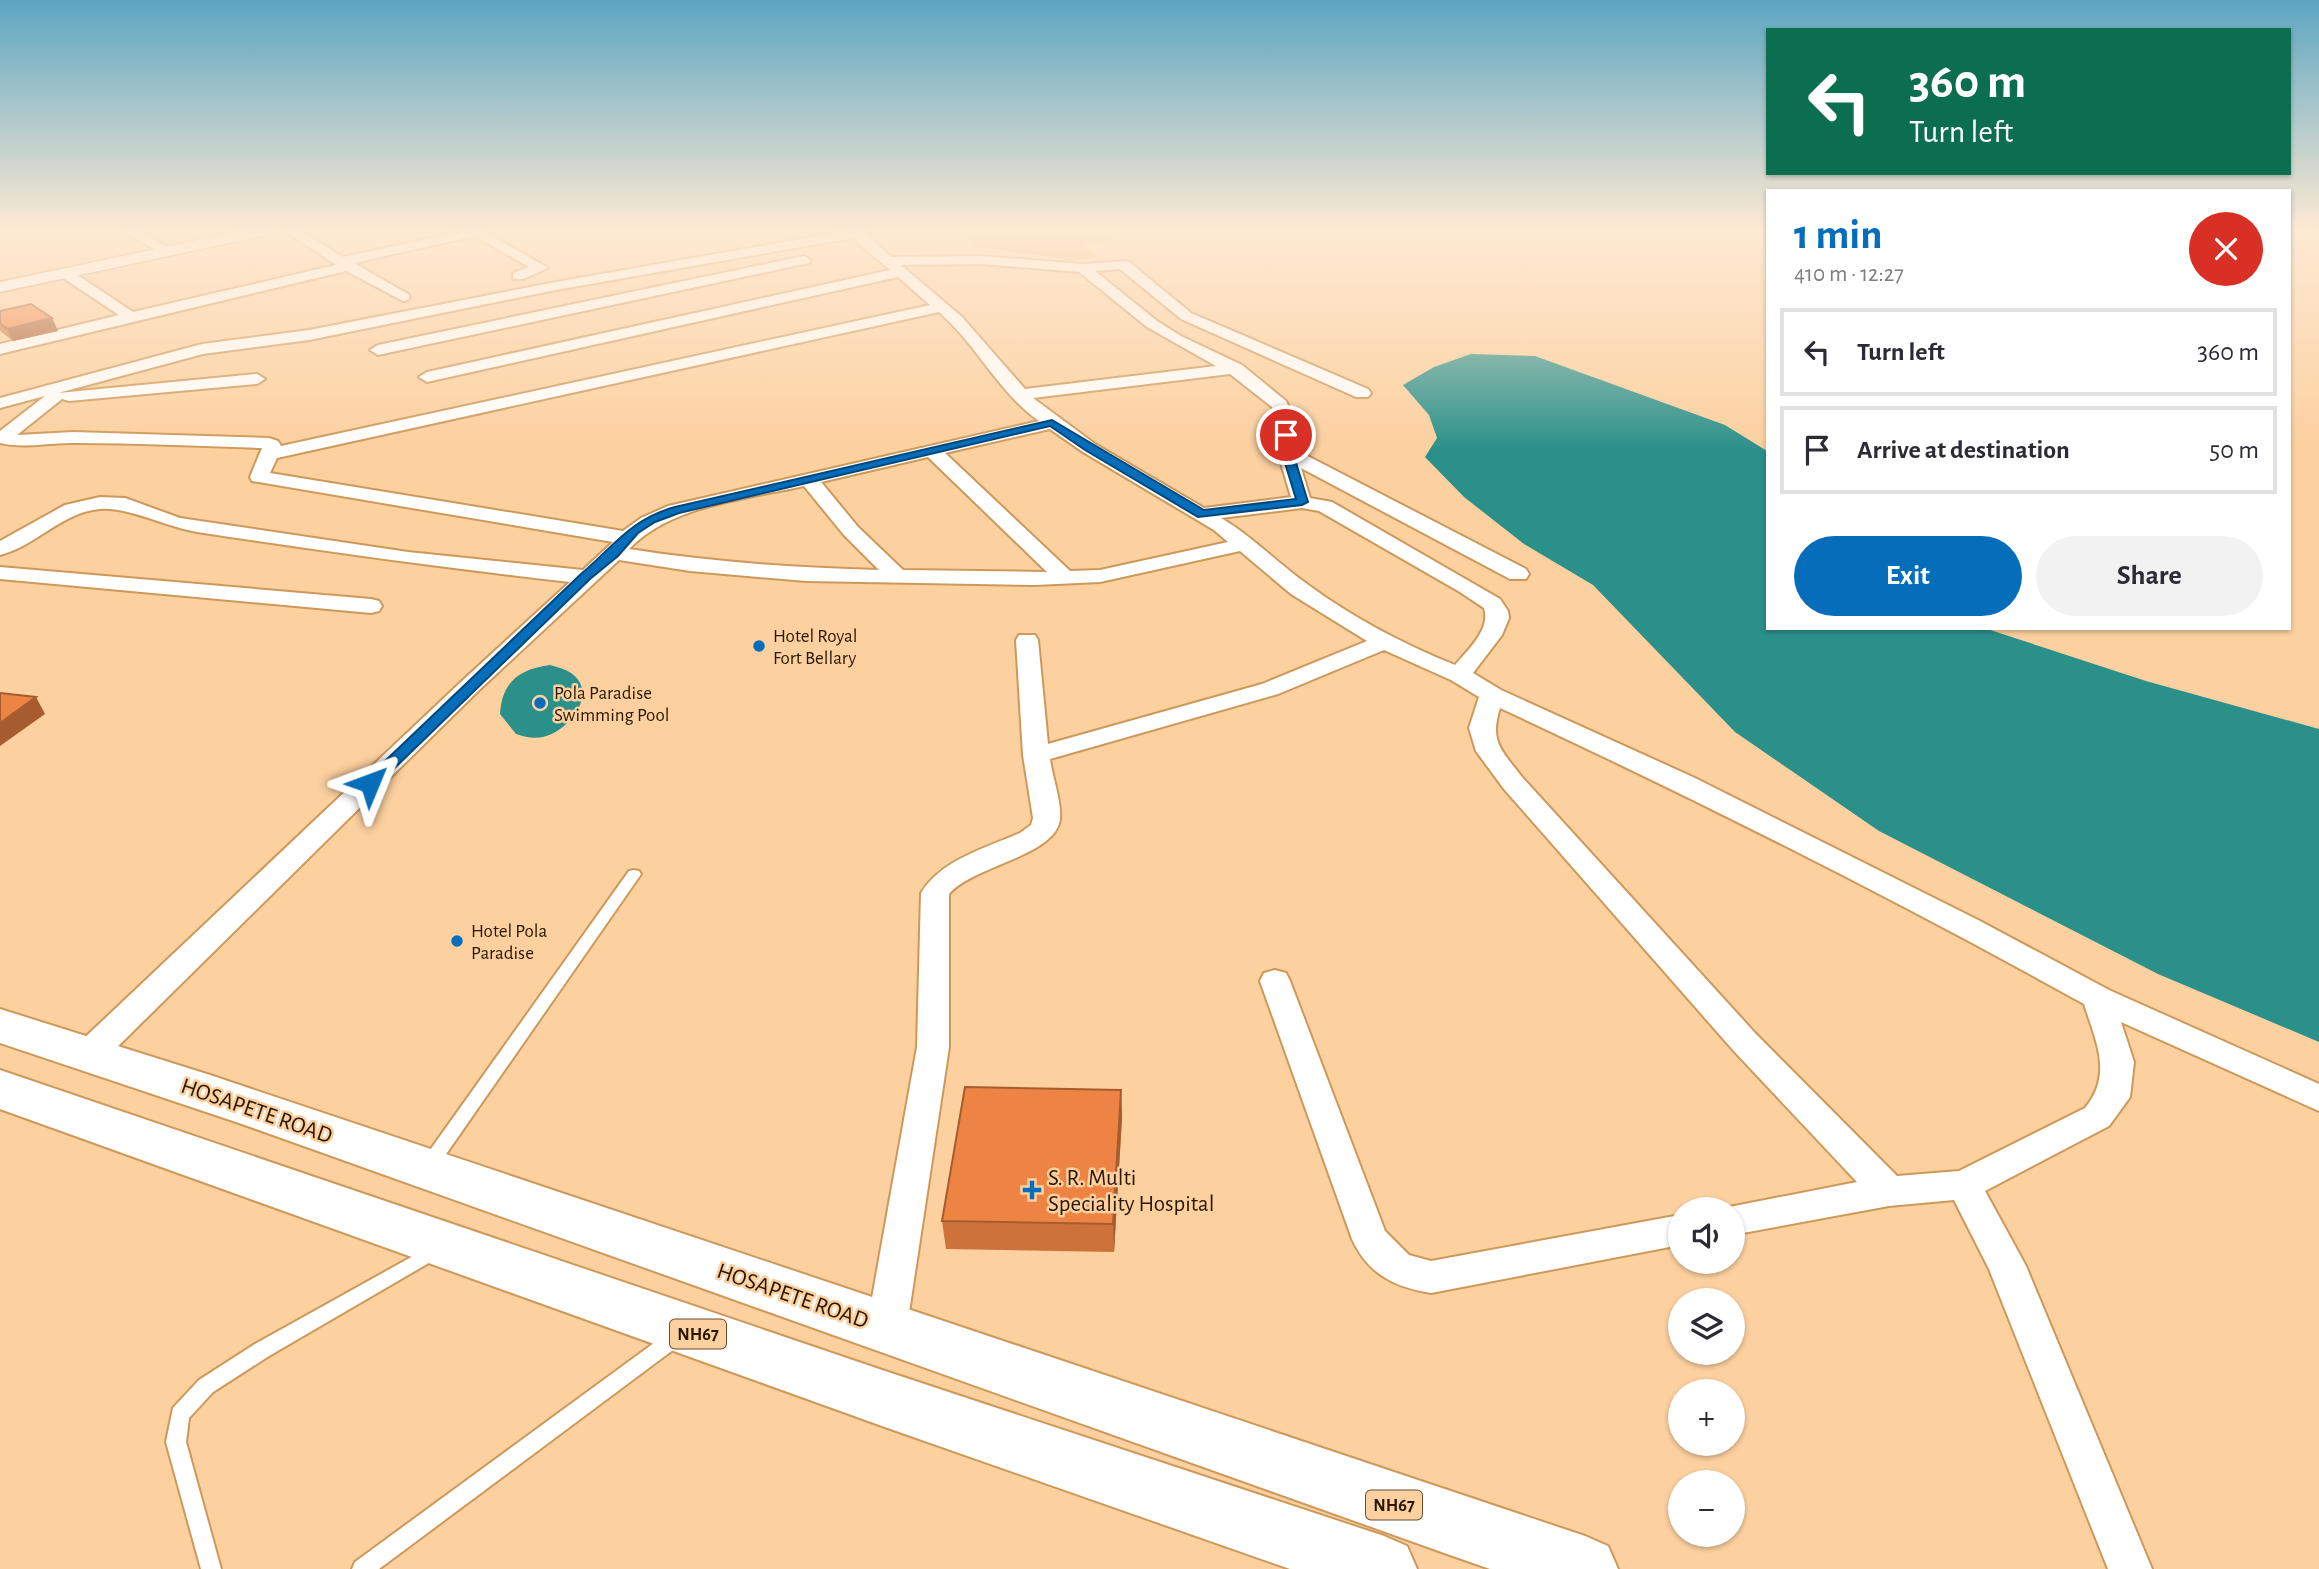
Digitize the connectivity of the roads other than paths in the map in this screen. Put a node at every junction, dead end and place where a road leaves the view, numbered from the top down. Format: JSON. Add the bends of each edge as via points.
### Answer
{"nodes":[{"id":1,"x":112,"y":304,"type":"edge"},
{"id":2,"x":183,"y":304,"type":"edge"},
{"id":3,"x":464,"y":304,"type":"edge"},
{"id":4,"x":596,"y":304,"type":"edge"},
{"id":5,"x":597,"y":304,"type":"edge"},
{"id":6,"x":712,"y":304,"type":"edge"},
{"id":7,"x":939,"y":304,"type":"edge"},
{"id":8,"x":1128,"y":304,"type":"edge"},
{"id":9,"x":1172,"y":304,"type":"edge"},
{"id":10,"x":942,"y":307,"type":"junction"},
{"id":11,"x":131,"y":317,"type":"junction"},
{"id":12,"x":633,"y":332,"type":"junction"},
{"id":13,"x":0,"y":349,"type":"edge"},
{"id":14,"x":378,"y":350,"type":"dead end"},
{"id":15,"x":1277,"y":358,"type":"junction"},
{"id":16,"x":1233,"y":368,"type":"junction"},
{"id":17,"x":427,"y":377,"type":"dead end"},
{"id":18,"x":257,"y":379,"type":"dead end"},
{"id":19,"x":1362,"y":393,"type":"dead end"},
{"id":20,"x":28,"y":395,"type":"junction"},
{"id":21,"x":1019,"y":395,"type":"junction"},
{"id":22,"x":55,"y":397,"type":"junction"},
{"id":23,"x":0,"y":403,"type":"edge"},
{"id":24,"x":1052,"y":423,"type":"junction"},
{"id":25,"x":7,"y":442,"type":"edge"},
{"id":26,"x":932,"y":451,"type":"junction"},
{"id":27,"x":1287,"y":453,"type":"junction"},
{"id":28,"x":269,"y":454,"type":"junction"},
{"id":29,"x":809,"y":480,"type":"junction"},
{"id":30,"x":1302,"y":502,"type":"junction"},
{"id":31,"x":1202,"y":514,"type":"junction"},
{"id":32,"x":1245,"y":544,"type":"junction"},
{"id":33,"x":620,"y":546,"type":"junction"},
{"id":34,"x":0,"y":549,"type":"edge"},
{"id":35,"x":0,"y":573,"type":"edge"},
{"id":36,"x":1518,"y":574,"type":"dead end"},
{"id":37,"x":586,"y":577,"type":"junction"},
{"id":38,"x":898,"y":577,"type":"junction"},
{"id":39,"x":1065,"y":578,"type":"junction"},
{"id":40,"x":371,"y":606,"type":"dead end"},
{"id":41,"x":1027,"y":640,"type":"dead end"},
{"id":42,"x":1384,"y":642,"type":"junction"},
{"id":43,"x":1459,"y":675,"type":"junction"},
{"id":44,"x":1492,"y":695,"type":"junction"},
{"id":45,"x":1037,"y":755,"type":"junction"},
{"id":46,"x":634,"y":874,"type":"dead end"},
{"id":47,"x":1275,"y":981,"type":"dead end"},
{"id":48,"x":2098,"y":998,"type":"junction"},
{"id":49,"x":0,"y":1026,"type":"edge"},
{"id":50,"x":90,"y":1053,"type":"junction"},
{"id":51,"x":7,"y":1091,"type":"edge"},
{"id":52,"x":2319,"y":1098,"type":"edge"},
{"id":53,"x":426,"y":1169,"type":"junction"},
{"id":54,"x":1965,"y":1185,"type":"junction"},
{"id":55,"x":1888,"y":1191,"type":"junction"},
{"id":56,"x":1745,"y":1218,"type":"edge"},
{"id":57,"x":1668,"y":1232,"type":"edge"},
{"id":58,"x":445,"y":1245,"type":"junction"},
{"id":59,"x":887,"y":1326,"type":"junction"},
{"id":60,"x":686,"y":1330,"type":"junction"},
{"id":61,"x":211,"y":1569,"type":"edge"},
{"id":62,"x":362,"y":1569,"type":"edge"},
{"id":63,"x":1384,"y":1569,"type":"edge"},
{"id":64,"x":1585,"y":1569,"type":"edge"},
{"id":65,"x":2130,"y":1569,"type":"edge"}],
"edges":[{"from":1,"to":11,"type":"street"},
{"from":2,"to":11,"type":"street"},
{"from":3,"to":20,"type":"street","via":[[309,335],[202,349]]},
{"from":4,"to":14,"type":"street"},
{"from":5,"to":12,"type":"street"},
{"from":6,"to":12,"type":"street"},
{"from":7,"to":10,"type":"street"},
{"from":8,"to":16,"type":"street","via":[[1175,339]]},
{"from":9,"to":15,"type":"street","via":[[1186,316]]},
{"from":10,"to":21,"type":"street"},
{"from":10,"to":28,"type":"street"},
{"from":11,"to":13,"type":"street"},
{"from":12,"to":17,"type":"street"},
{"from":15,"to":16,"type":"street"},
{"from":15,"to":19,"type":"street"},
{"from":16,"to":21,"type":"street"},
{"from":16,"to":27,"type":"street","via":[[1280,405],[1286,419]]},
{"from":18,"to":22,"type":"street"},
{"from":20,"to":22,"type":"street"},
{"from":20,"to":23,"type":"street"},
{"from":21,"to":24,"type":"street"},
{"from":22,"to":25,"type":"street"},
{"from":24,"to":26,"type":"street"},
{"from":24,"to":31,"type":"street"},
{"from":25,"to":28,"type":"street","via":[[73,437],[269,443]]},
{"from":26,"to":29,"type":"street"},
{"from":26,"to":39,"type":"street"},
{"from":27,"to":30,"type":"street"},
{"from":27,"to":36,"type":"street"},
{"from":28,"to":33,"type":"street","via":[[259,477]]},
{"from":29,"to":33,"type":"street","via":[[675,510],[651,519]]},
{"from":29,"to":38,"type":"street","via":[[851,531]]},
{"from":30,"to":31,"type":"street"},
{"from":30,"to":43,"type":"street","via":[[1343,515],[1490,602],[1498,611],[1498,623]]},
{"from":31,"to":32,"type":"street"},
{"from":32,"to":39,"type":"street","via":[[1146,568]]},
{"from":32,"to":42,"type":"street","via":[[1299,589]]},
{"from":33,"to":37,"type":"street"},
{"from":33,"to":38,"type":"street","via":[[690,565]]},
{"from":34,"to":37,"type":"street","via":[[72,509],[125,504],[176,523],[408,558]]},
{"from":35,"to":40,"type":"street"},
{"from":37,"to":50,"type":"street"},
{"from":38,"to":39,"type":"street"},
{"from":41,"to":45,"type":"street"},
{"from":42,"to":43,"type":"street"},
{"from":42,"to":45,"type":"street","via":[[1270,689]]},
{"from":43,"to":44,"type":"street"},
{"from":44,"to":48,"type":"street","via":[[1686,784]]},
{"from":44,"to":55,"type":"street","via":[[1481,728],[1489,751],[1513,783],[1717,1013]]},
{"from":45,"to":59,"type":"street","via":[[1047,818],[1043,829],[957,873],[935,894],[933,1047]]},
{"from":46,"to":53,"type":"lane"},
{"from":47,"to":57,"type":"street","via":[[1370,1239],[1403,1273],[1431,1277]]},
{"from":48,"to":52,"type":"street"},
{"from":48,"to":54,"type":"street","via":[[2118,1062],[2113,1097],[2097,1117]]},
{"from":49,"to":50,"type":"highway","name":"HOSAPETE ROAD","number":"NH67"},
{"from":50,"to":53,"type":"highway","name":"HOSAPETE ROAD","number":"NH67"},
{"from":51,"to":58,"type":"highway","number":"NH67"},
{"from":53,"to":59,"type":"highway","name":"HOSAPETE ROAD","number":"NH67"},
{"from":54,"to":55,"type":"street"},
{"from":54,"to":65,"type":"street","via":[[2007,1266]]},
{"from":55,"to":56,"type":"street"},
{"from":58,"to":60,"type":"highway","number":"NH67"},
{"from":58,"to":61,"type":"lane","via":[[206,1385],[180,1415],[176,1442]]},
{"from":59,"to":64,"type":"highway","name":"HOSAPETE ROAD","number":"NH67","via":[[1203,1440]]},
{"from":60,"to":62,"type":"lane"},
{"from":60,"to":63,"type":"highway","number":"NH67"}]}
